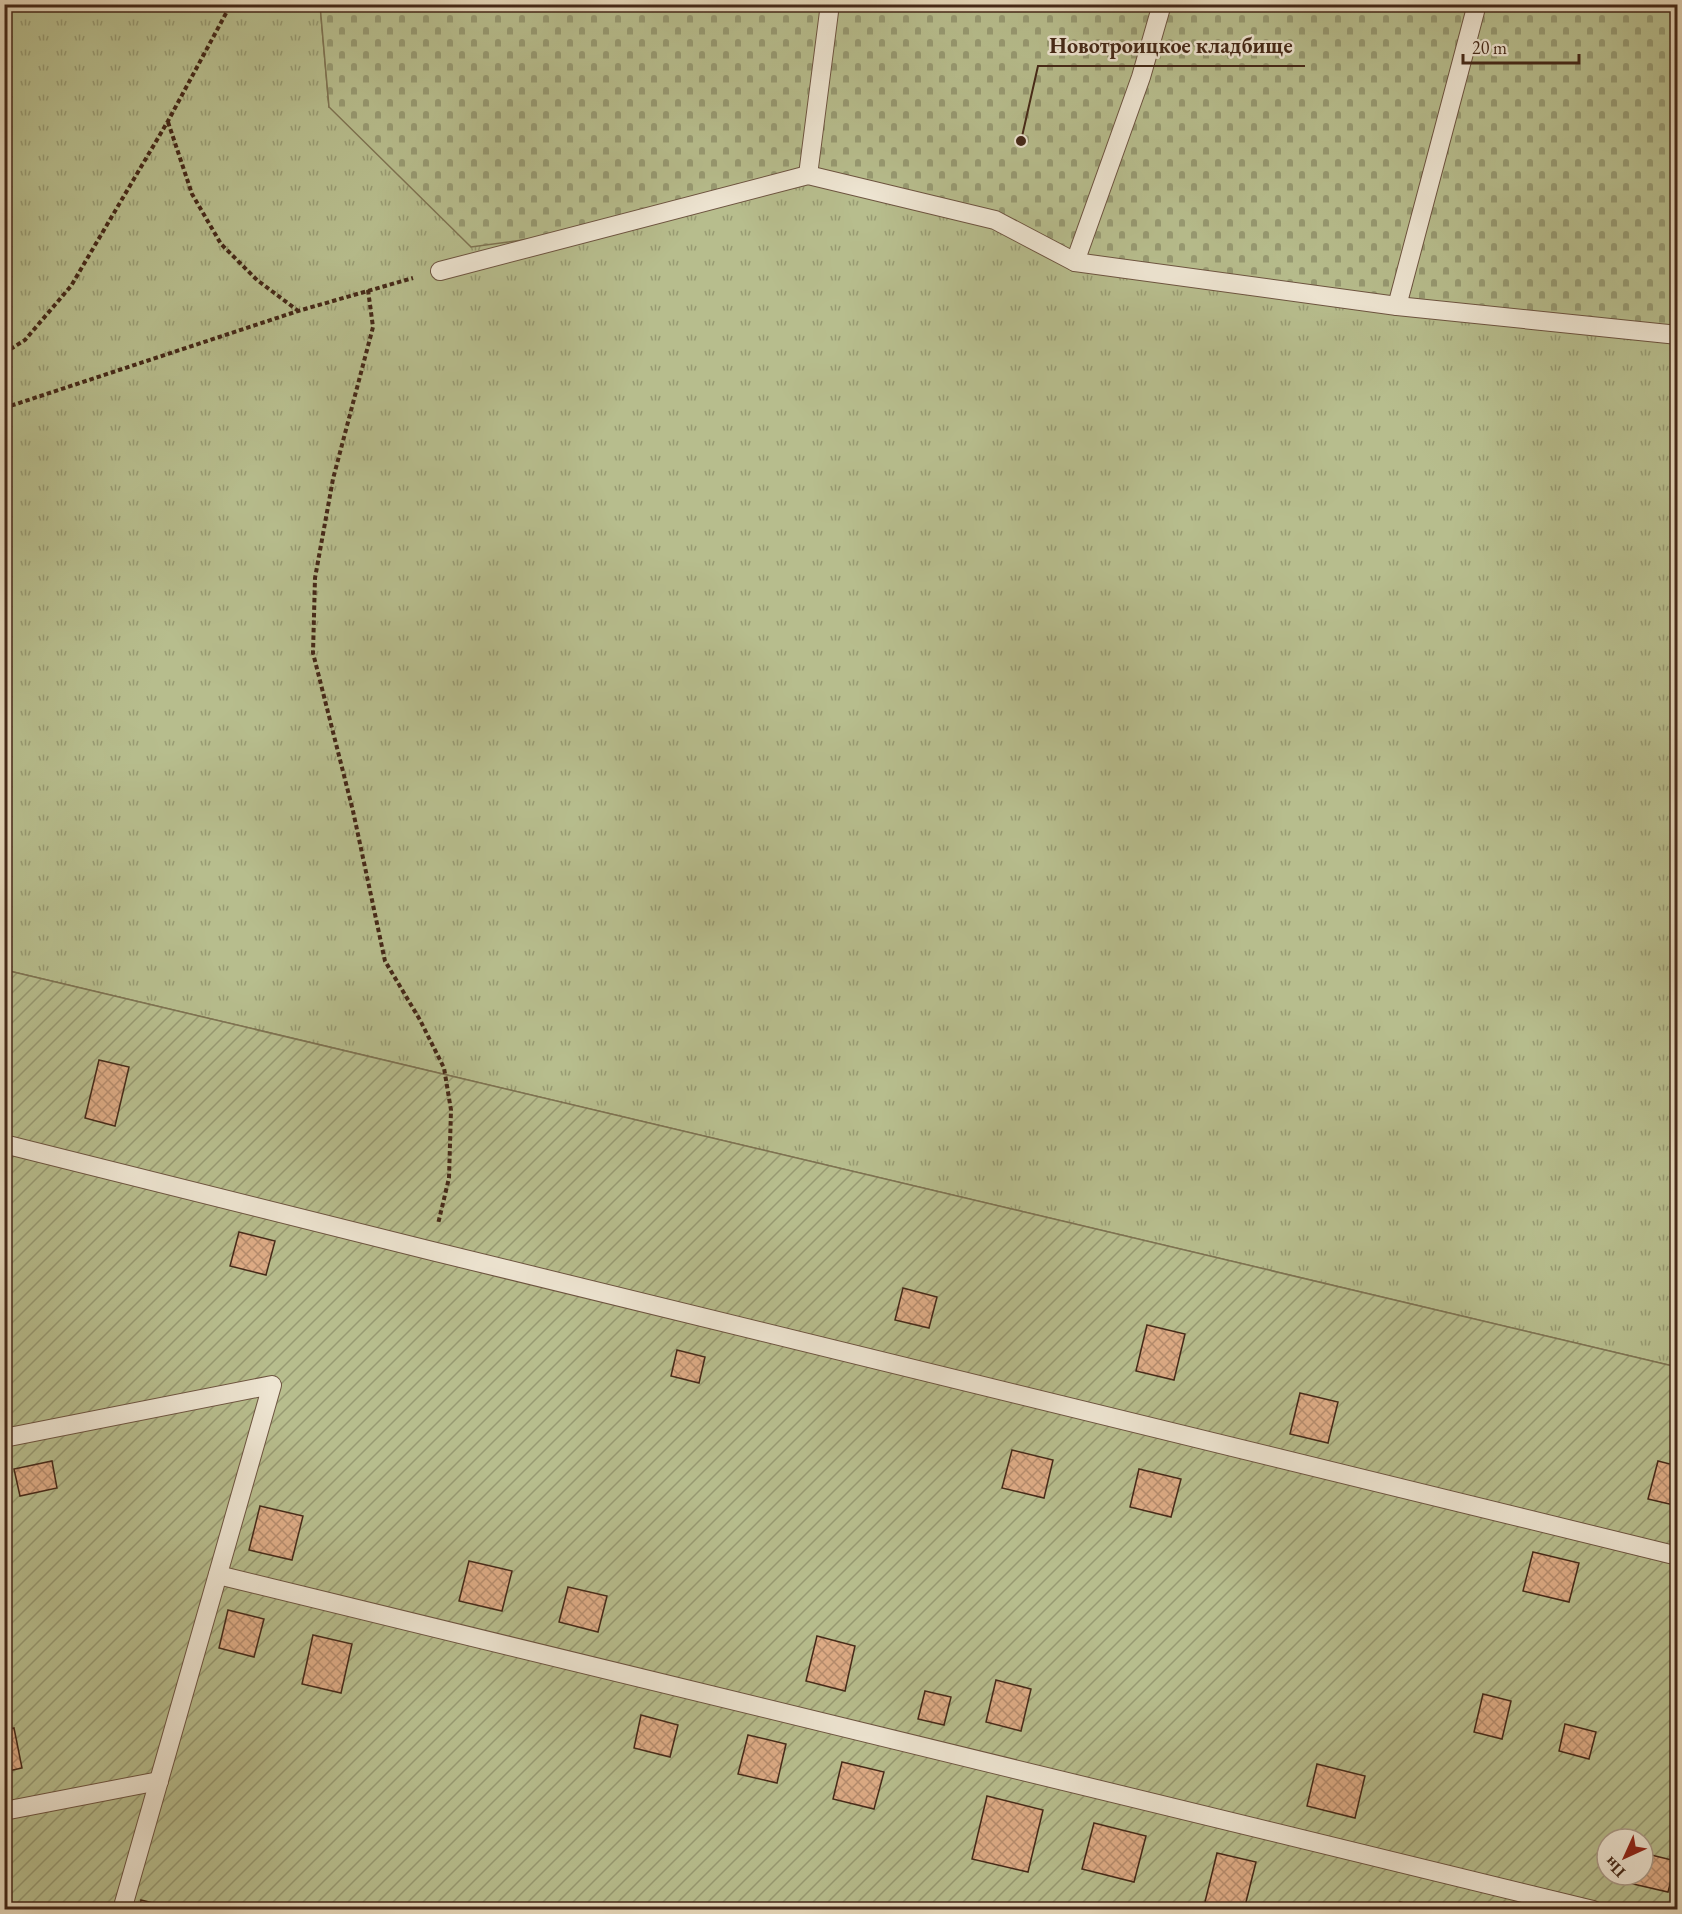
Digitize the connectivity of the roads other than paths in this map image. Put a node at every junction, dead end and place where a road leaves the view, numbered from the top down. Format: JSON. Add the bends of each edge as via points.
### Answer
{"nodes":[{"id":1,"x":830,"y":4,"type":"edge"},
{"id":2,"x":1162,"y":4,"type":"edge"},
{"id":3,"x":1477,"y":4,"type":"edge"},
{"id":4,"x":808,"y":175,"type":"junction"},
{"id":5,"x":1075,"y":262,"type":"junction"},
{"id":6,"x":440,"y":271,"type":"road end"},
{"id":7,"x":1397,"y":306,"type":"junction"},
{"id":8,"x":1677,"y":335,"type":"edge"},
{"id":9,"x":4,"y":1144,"type":"edge"},
{"id":10,"x":4,"y":1438,"type":"edge"},
{"id":11,"x":1677,"y":1556,"type":"edge"},
{"id":12,"x":218,"y":1575,"type":"junction"},
{"id":13,"x":159,"y":1781,"type":"junction"},
{"id":14,"x":4,"y":1811,"type":"edge"},
{"id":15,"x":122,"y":1910,"type":"edge"},
{"id":16,"x":1593,"y":1910,"type":"edge"}],
"edges":[{"from":1,"to":4,"type":"lane"},
{"from":2,"to":5,"type":"lane","via":[[1141,77]]},
{"from":3,"to":7,"type":"lane"},
{"from":4,"to":5,"type":"lane","via":[[995,220]]},
{"from":4,"to":6,"type":"lane"},
{"from":5,"to":7,"type":"lane"},
{"from":7,"to":8,"type":"lane"},
{"from":9,"to":11,"type":"lane"},
{"from":10,"to":12,"type":"lane","via":[[272,1385]]},
{"from":12,"to":13,"type":"lane"},
{"from":12,"to":16,"type":"lane"},
{"from":13,"to":14,"type":"lane"},
{"from":13,"to":15,"type":"lane"}]}
